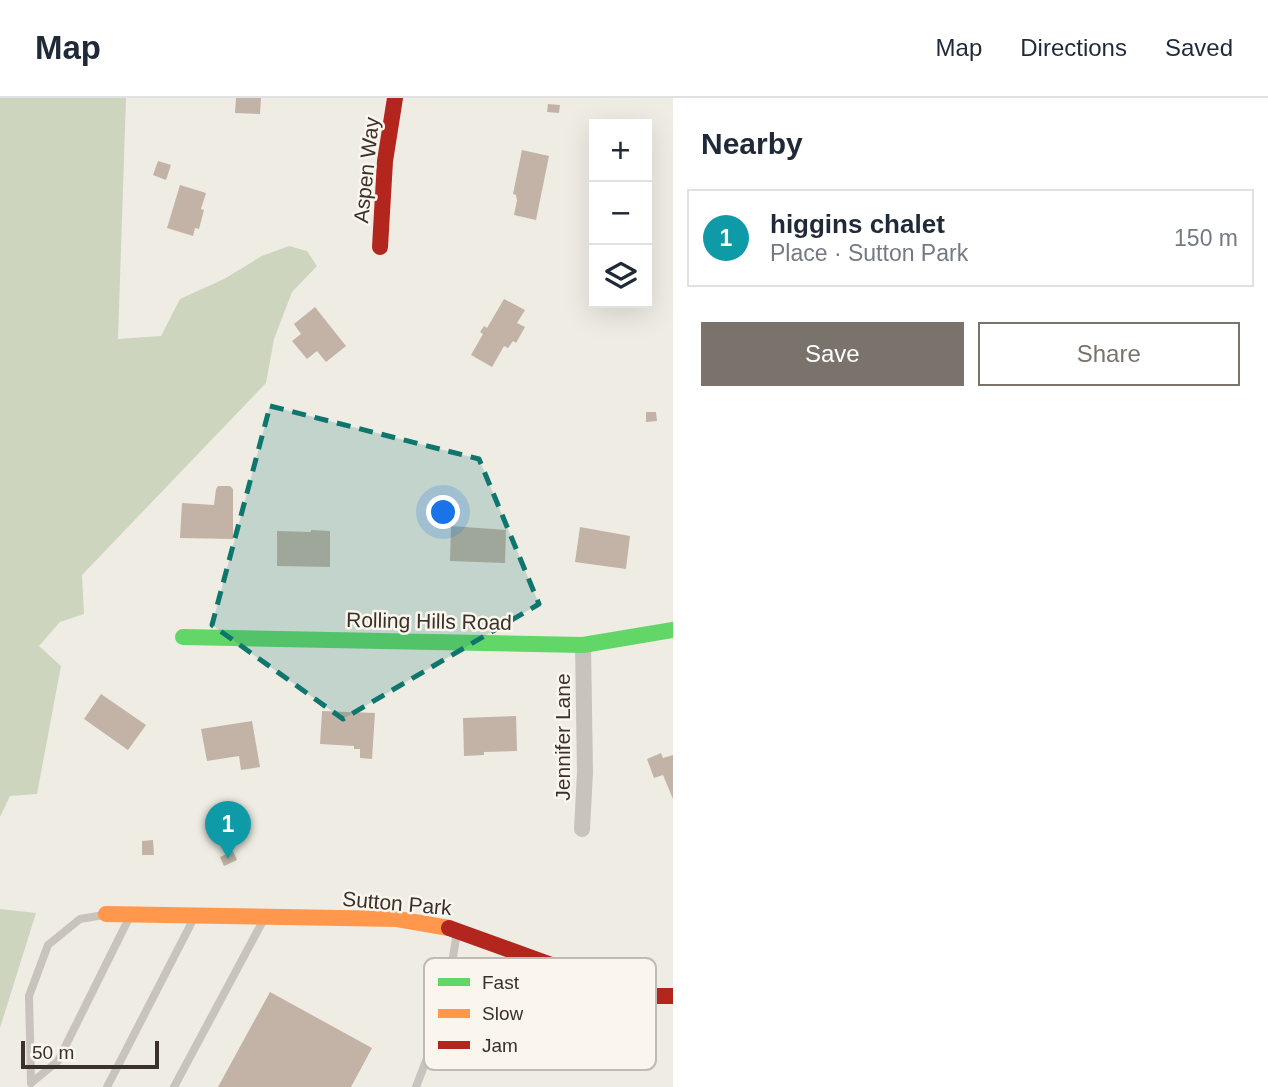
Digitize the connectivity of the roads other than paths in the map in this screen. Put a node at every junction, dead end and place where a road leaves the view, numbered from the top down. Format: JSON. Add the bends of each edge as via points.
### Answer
{"nodes":[{"id":1,"x":395,"y":98,"type":"edge"},
{"id":2,"x":380,"y":247,"type":"dead end"},
{"id":3,"x":673,"y":630,"type":"edge"},
{"id":4,"x":183,"y":637,"type":"dead end"},
{"id":5,"x":583,"y":645,"type":"junction"},
{"id":6,"x":582,"y":829,"type":"dead end"},
{"id":7,"x":106,"y":914,"type":"joint"},
{"id":8,"x":131,"y":914,"type":"junction"},
{"id":9,"x":196,"y":914,"type":"junction"},
{"id":10,"x":265,"y":915,"type":"junction"},
{"id":11,"x":457,"y":929,"type":"junction"},
{"id":12,"x":453,"y":958,"type":"edge"},
{"id":13,"x":534,"y":958,"type":"edge"},
{"id":14,"x":424,"y":1066,"type":"edge"},
{"id":15,"x":107,"y":1087,"type":"edge"},
{"id":16,"x":174,"y":1087,"type":"edge"},
{"id":17,"x":416,"y":1087,"type":"edge"}],
"edges":[{"from":1,"to":2,"type":"street","name":"Aspen Way","via":[[385,161]]},
{"from":3,"to":5,"type":"street","name":"Rolling Hills Road"},
{"from":4,"to":5,"type":"street","name":"Rolling Hills Road"},
{"from":5,"to":6,"type":"street","name":"Jennifer Lane"},
{"from":7,"to":8,"type":"street","name":"Sutton Park"},
{"from":7,"to":8,"type":"lane","via":[[80,919],[48,945],[29,996],[32,1083],[58,1061]]},
{"from":8,"to":9,"type":"street","name":"Sutton Park"},
{"from":9,"to":10,"type":"street","name":"Sutton Park"},
{"from":9,"to":15,"type":"lane"},
{"from":10,"to":11,"type":"street","name":"Sutton Park","via":[[397,919]]},
{"from":10,"to":16,"type":"lane"},
{"from":11,"to":12,"type":"lane"},
{"from":11,"to":13,"type":"street","name":"Sutton Park"},
{"from":14,"to":17,"type":"lane"}]}
